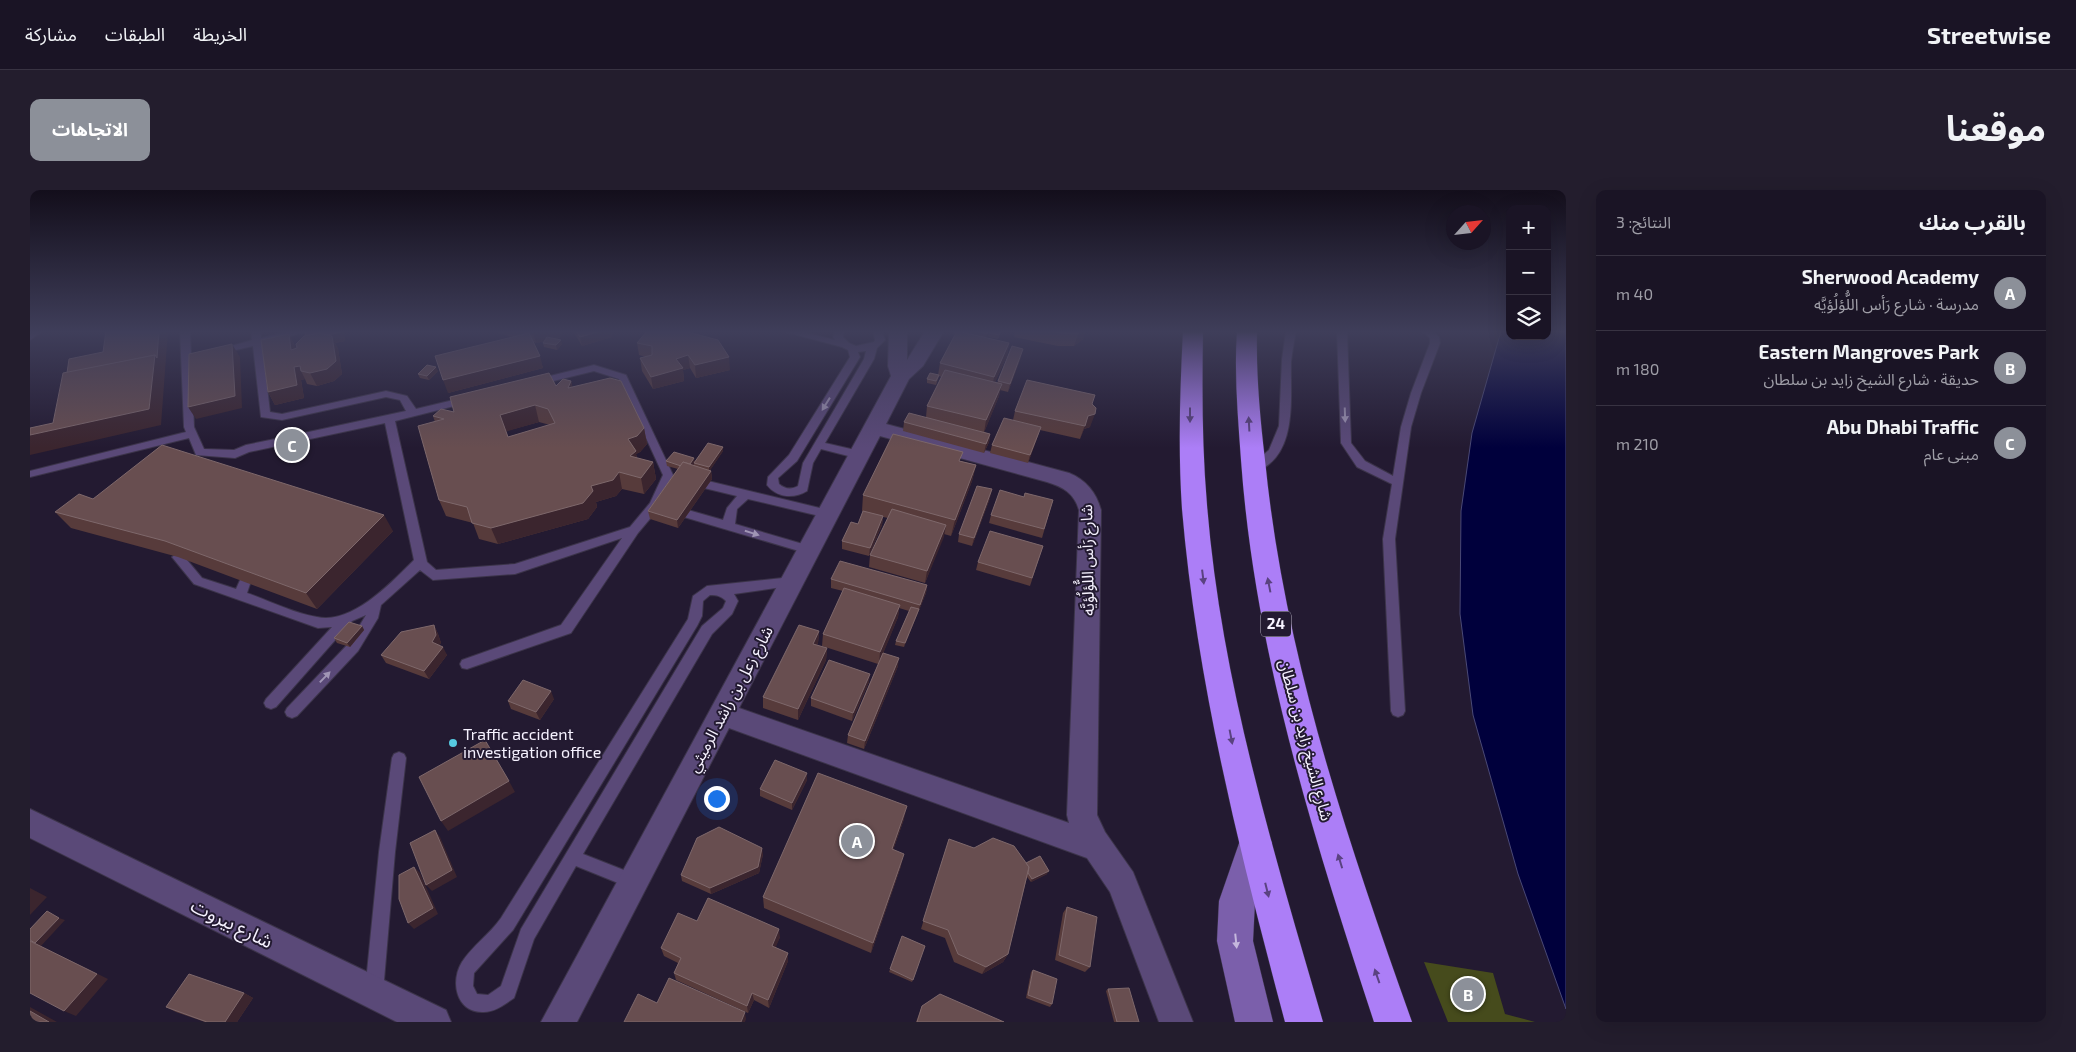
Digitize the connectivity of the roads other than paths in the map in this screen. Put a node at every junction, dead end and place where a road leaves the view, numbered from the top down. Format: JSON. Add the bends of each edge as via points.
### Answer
{"nodes":[{"id":1,"x":189,"y":370,"type":"edge"},
{"id":2,"x":259,"y":370,"type":"edge"},
{"id":3,"x":586,"y":370,"type":"edge"},
{"id":4,"x":599,"y":370,"type":"edge"},
{"id":5,"x":848,"y":370,"type":"edge"},
{"id":6,"x":863,"y":370,"type":"edge"},
{"id":7,"x":899,"y":370,"type":"edge"},
{"id":8,"x":908,"y":370,"type":"edge"},
{"id":9,"x":1192,"y":370,"type":"edge"},
{"id":10,"x":1247,"y":370,"type":"edge"},
{"id":11,"x":1287,"y":370,"type":"edge"},
{"id":12,"x":1343,"y":370,"type":"edge"},
{"id":13,"x":1425,"y":370,"type":"edge"},
{"id":14,"x":901,"y":376,"type":"junction"},
{"id":15,"x":527,"y":384,"type":"edge"},
{"id":16,"x":479,"y":396,"type":"edge"},
{"id":17,"x":412,"y":413,"type":"junction"},
{"id":18,"x":389,"y":419,"type":"junction"},
{"id":19,"x":874,"y":428,"type":"junction"},
{"id":20,"x":191,"y":434,"type":"junction"},
{"id":21,"x":818,"y":445,"type":"junction"},
{"id":22,"x":860,"y":455,"type":"junction"},
{"id":23,"x":1252,"y":469,"type":"junction"},
{"id":24,"x":33,"y":474,"type":"dead end"},
{"id":25,"x":668,"y":475,"type":"junction"},
{"id":26,"x":680,"y":478,"type":"edge"},
{"id":27,"x":1396,"y":482,"type":"junction"},
{"id":28,"x":708,"y":485,"type":"edge"},
{"id":29,"x":747,"y":494,"type":"junction"},
{"id":30,"x":688,"y":514,"type":"edge"},
{"id":31,"x":828,"y":514,"type":"junction"},
{"id":32,"x":729,"y":527,"type":"junction"},
{"id":33,"x":634,"y":530,"type":"junction"},
{"id":34,"x":809,"y":550,"type":"junction"},
{"id":35,"x":178,"y":557,"type":"edge"},
{"id":36,"x":421,"y":562,"type":"junction"},
{"id":37,"x":245,"y":581,"type":"edge"},
{"id":38,"x":792,"y":582,"type":"junction"},
{"id":39,"x":720,"y":590,"type":"junction"},
{"id":40,"x":240,"y":596,"type":"junction"},
{"id":41,"x":375,"y":604,"type":"junction"},
{"id":42,"x":349,"y":617,"type":"junction"},
{"id":43,"x":466,"y":664,"type":"dead end"},
{"id":44,"x":271,"y":703,"type":"dead end"},
{"id":45,"x":1398,"y":711,"type":"dead end"},
{"id":46,"x":292,"y":712,"type":"dead end"},
{"id":47,"x":722,"y":714,"type":"junction"},
{"id":48,"x":399,"y":758,"type":"dead end"},
{"id":49,"x":30,"y":823,"type":"edge"},
{"id":50,"x":1255,"y":843,"type":"junction"},
{"id":51,"x":1094,"y":846,"type":"junction"},
{"id":52,"x":573,"y":858,"type":"junction"},
{"id":53,"x":633,"y":881,"type":"junction"},
{"id":54,"x":374,"y":992,"type":"junction"},
{"id":55,"x":434,"y":1022,"type":"edge"},
{"id":56,"x":558,"y":1022,"type":"edge"},
{"id":57,"x":1176,"y":1022,"type":"edge"},
{"id":58,"x":1254,"y":1022,"type":"edge"},
{"id":59,"x":1304,"y":1022,"type":"edge"},
{"id":60,"x":1393,"y":1022,"type":"edge"}],
"edges":[{"from":1,"to":20,"type":"lane"},
{"from":2,"to":17,"type":"lane","via":[[265,414],[282,418],[386,394],[399,394],[409,401]]},
{"from":3,"to":15,"type":"lane"},
{"from":4,"to":25,"type":"lane","via":[[622,378]]},
{"from":5,"to":21,"type":"lane","one_way":true,"via":[[793,458],[773,477],[776,489],[787,493],[803,488],[808,463]]},
{"from":6,"to":21,"type":"lane"},
{"from":7,"to":14,"type":"street"},
{"from":8,"to":14,"type":"street","name":"شارع زعل بن راشد الرميثي"},
{"from":9,"to":50,"type":"highway","one_way":true,"via":[[1190,425],[1197,529],[1216,664]]},
{"from":23,"to":10,"type":"highway","name":"شارع الشيخ زايد بن سلطان","number":"24","one_way":true},
{"from":11,"to":23,"type":"lane","via":[[1281,437],[1276,449]]},
{"from":12,"to":27,"type":"lane","one_way":true,"via":[[1346,443],[1361,464]]},
{"from":13,"to":27,"type":"lane","via":[[1413,403]]},
{"from":14,"to":19,"type":"street","name":"شارع زعل بن راشد الرميثي"},
{"from":16,"to":17,"type":"lane"},
{"from":17,"to":18,"type":"lane"},
{"from":18,"to":20,"type":"lane","via":[[281,440],[246,449],[235,458],[198,456]]},
{"from":18,"to":36,"type":"lane"},
{"from":19,"to":22,"type":"street","name":"شارع زعل بن راشد الرميثي"},
{"from":19,"to":51,"type":"street","name":"شارع رَأس اللُّؤلُؤيَّه","via":[[1054,476],[1069,481],[1088,498],[1088,623],[1081,795],[1082,815]]},
{"from":20,"to":24,"type":"lane"},
{"from":21,"to":22,"type":"lane"},
{"from":22,"to":31,"type":"street","name":"شارع زعل بن راشد الرميثي"},
{"from":60,"to":23,"type":"highway","name":"شارع الشيخ زايد بن سلطان","number":"24","one_way":true,"via":[[1354,908],[1308,755],[1264,564]]},
{"from":25,"to":26,"type":"lane"},
{"from":25,"to":33,"type":"lane","via":[[657,505]]},
{"from":27,"to":45,"type":"lane","via":[[1389,539]]},
{"from":28,"to":29,"type":"lane"},
{"from":29,"to":31,"type":"lane"},
{"from":29,"to":32,"type":"lane","via":[[729,512]]},
{"from":30,"to":32,"type":"lane"},
{"from":31,"to":34,"type":"street","name":"شارع زعل بن راشد الرميثي"},
{"from":32,"to":34,"type":"lane","one_way":true},
{"from":33,"to":36,"type":"lane","via":[[515,569],[434,575]]},
{"from":33,"to":43,"type":"lane","via":[[566,629]]},
{"from":34,"to":38,"type":"street","name":"شارع زعل بن راشد الرميثي"},
{"from":35,"to":40,"type":"lane","via":[[198,581]]},
{"from":36,"to":41,"type":"lane"},
{"from":37,"to":40,"type":"lane"},
{"from":38,"to":39,"type":"lane"},
{"from":38,"to":47,"type":"street","name":"شارع زعل بن راشد الرميثي"},
{"from":39,"to":52,"type":"lane","via":[[729,596],[731,606],[708,630]]},
{"from":39,"to":52,"type":"lane","via":[[707,592],[698,599],[693,622],[507,924],[468,967],[464,986],[472,1001],[490,1003],[508,992],[527,935]]},
{"from":40,"to":42,"type":"lane","via":[[318,623],[337,622]]},
{"from":41,"to":42,"type":"lane"},
{"from":46,"to":41,"type":"lane","one_way":true,"via":[[362,639],[372,622]]},
{"from":42,"to":44,"type":"lane"},
{"from":47,"to":51,"type":"street","name":"شارع رَأس اللُّؤلُؤيَّه"},
{"from":47,"to":53,"type":"street","name":"شارع زعل بن راشد الرميثي"},
{"from":48,"to":54,"type":"lane"},
{"from":49,"to":54,"type":"street","name":"شارع بيروت"},
{"from":50,"to":58,"type":"main road","one_way":true,"via":[[1237,901],[1235,941]]},
{"from":50,"to":59,"type":"highway","one_way":true},
{"from":51,"to":57,"type":"street","name":"شارع رَأس اللُّؤلُؤيَّه","via":[[1111,864],[1122,883]]},
{"from":52,"to":53,"type":"lane"},
{"from":53,"to":56,"type":"street","name":"شارع زعل بن راشد الرميثي"},
{"from":54,"to":55,"type":"street","name":"شارع بيروت"}]}
